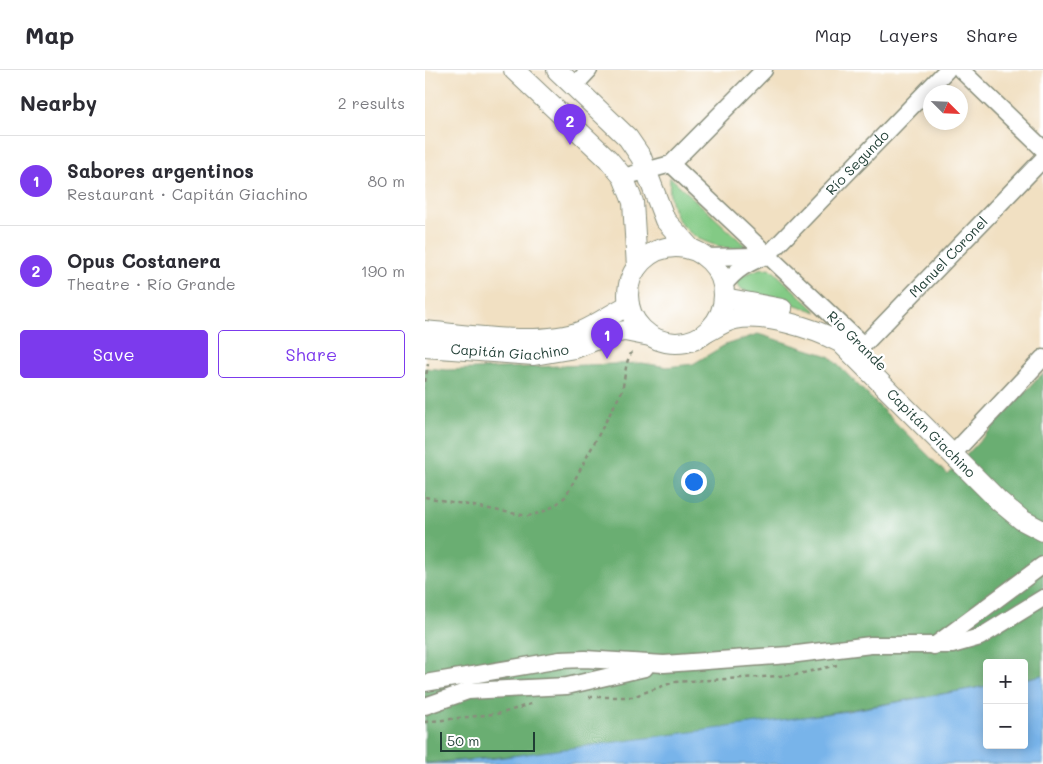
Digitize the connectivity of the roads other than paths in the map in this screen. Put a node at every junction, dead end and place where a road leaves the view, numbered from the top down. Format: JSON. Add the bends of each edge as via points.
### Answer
{"nodes":[{"id":1,"x":514,"y":70,"type":"edge"},
{"id":2,"x":557,"y":70,"type":"edge"},
{"id":3,"x":589,"y":70,"type":"edge"},
{"id":4,"x":764,"y":70,"type":"edge"},
{"id":5,"x":947,"y":70,"type":"edge"},
{"id":6,"x":961,"y":70,"type":"edge"},
{"id":7,"x":574,"y":86,"type":"junction"},
{"id":8,"x":1043,"y":149,"type":"edge"},
{"id":9,"x":1043,"y":160,"type":"edge"},
{"id":10,"x":671,"y":164,"type":"junction"},
{"id":11,"x":646,"y":171,"type":"junction"},
{"id":12,"x":623,"y":177,"type":"junction"},
{"id":13,"x":698,"y":253,"type":"junction"},
{"id":14,"x":767,"y":256,"type":"junction"},
{"id":15,"x":637,"y":267,"type":"junction"},
{"id":16,"x":723,"y":292,"type":"junction"},
{"id":17,"x":629,"y":305,"type":"junction"},
{"id":18,"x":707,"y":332,"type":"junction"},
{"id":19,"x":653,"y":338,"type":"junction"},
{"id":20,"x":427,"y":342,"type":"edge"},
{"id":21,"x":858,"y":350,"type":"junction"},
{"id":22,"x":1043,"y":358,"type":"edge"},
{"id":23,"x":956,"y":451,"type":"junction"},
{"id":24,"x":1043,"y":517,"type":"edge"},
{"id":25,"x":1043,"y":531,"type":"edge"},
{"id":26,"x":1043,"y":565,"type":"edge"},
{"id":27,"x":1043,"y":598,"type":"edge"},
{"id":28,"x":934,"y":646,"type":"junction"},
{"id":29,"x":664,"y":664,"type":"junction"},
{"id":30,"x":425,"y":683,"type":"edge"},
{"id":31,"x":425,"y":706,"type":"edge"}],
"edges":[{"from":1,"to":12,"type":"main road"},
{"from":2,"to":7,"type":"main road"},
{"from":3,"to":7,"type":"street"},
{"from":4,"to":10,"type":"street"},
{"from":5,"to":14,"type":"street","name":"Río Segundo"},
{"from":6,"to":8,"type":"street"},
{"from":7,"to":11,"type":"main road","via":[[627,138],[641,157]]},
{"from":9,"to":21,"type":"street","name":"Manuel Coronel"},
{"from":10,"to":11,"type":"street"},
{"from":10,"to":14,"type":"street","name":"Río Grande"},
{"from":11,"to":12,"type":"street"},
{"from":11,"to":13,"type":"main road","via":[[665,220]]},
{"from":12,"to":15,"type":"main road","via":[[633,202]]},
{"from":13,"to":14,"type":"street","via":[[728,258]]},
{"from":13,"to":15,"type":"main road","via":[[677,247],[662,249]]},
{"from":13,"to":16,"type":"main road","via":[[713,265]]},
{"from":14,"to":16,"type":"street","via":[[734,272]]},
{"from":14,"to":21,"type":"street","name":"Río Grande"},
{"from":15,"to":17,"type":"main road","via":[[629,285]]},
{"from":16,"to":18,"type":"main road","via":[[721,310]]},
{"from":16,"to":21,"type":"main road","via":[[738,299],[811,317],[836,328]]},
{"from":17,"to":19,"type":"main road","via":[[637,322]]},
{"from":17,"to":20,"type":"main road","name":"Capitán Giachino","via":[[581,332],[557,337]]},
{"from":18,"to":19,"type":"main road","via":[[682,343]]},
{"from":18,"to":21,"type":"main road","via":[[733,319],[768,319],[825,334]]},
{"from":19,"to":20,"type":"main road","name":"Capitán Giachino","via":[[625,331],[575,348],[534,355]]},
{"from":21,"to":23,"type":"main road","name":"Río Grande"},
{"from":22,"to":23,"type":"street"},
{"from":23,"to":24,"type":"main road","name":"Río Grande","via":[[1024,507]]},
{"from":23,"to":25,"type":"main road","name":"Capitán Giachino","via":[[1022,520]]},
{"from":26,"to":28,"type":"street"},
{"from":27,"to":28,"type":"street","via":[[980,636],[952,645]]},
{"from":28,"to":29,"type":"street","via":[[871,645]]},
{"from":29,"to":30,"type":"street","via":[[560,660]]},
{"from":29,"to":31,"type":"street","via":[[567,686],[468,691]]}]}
